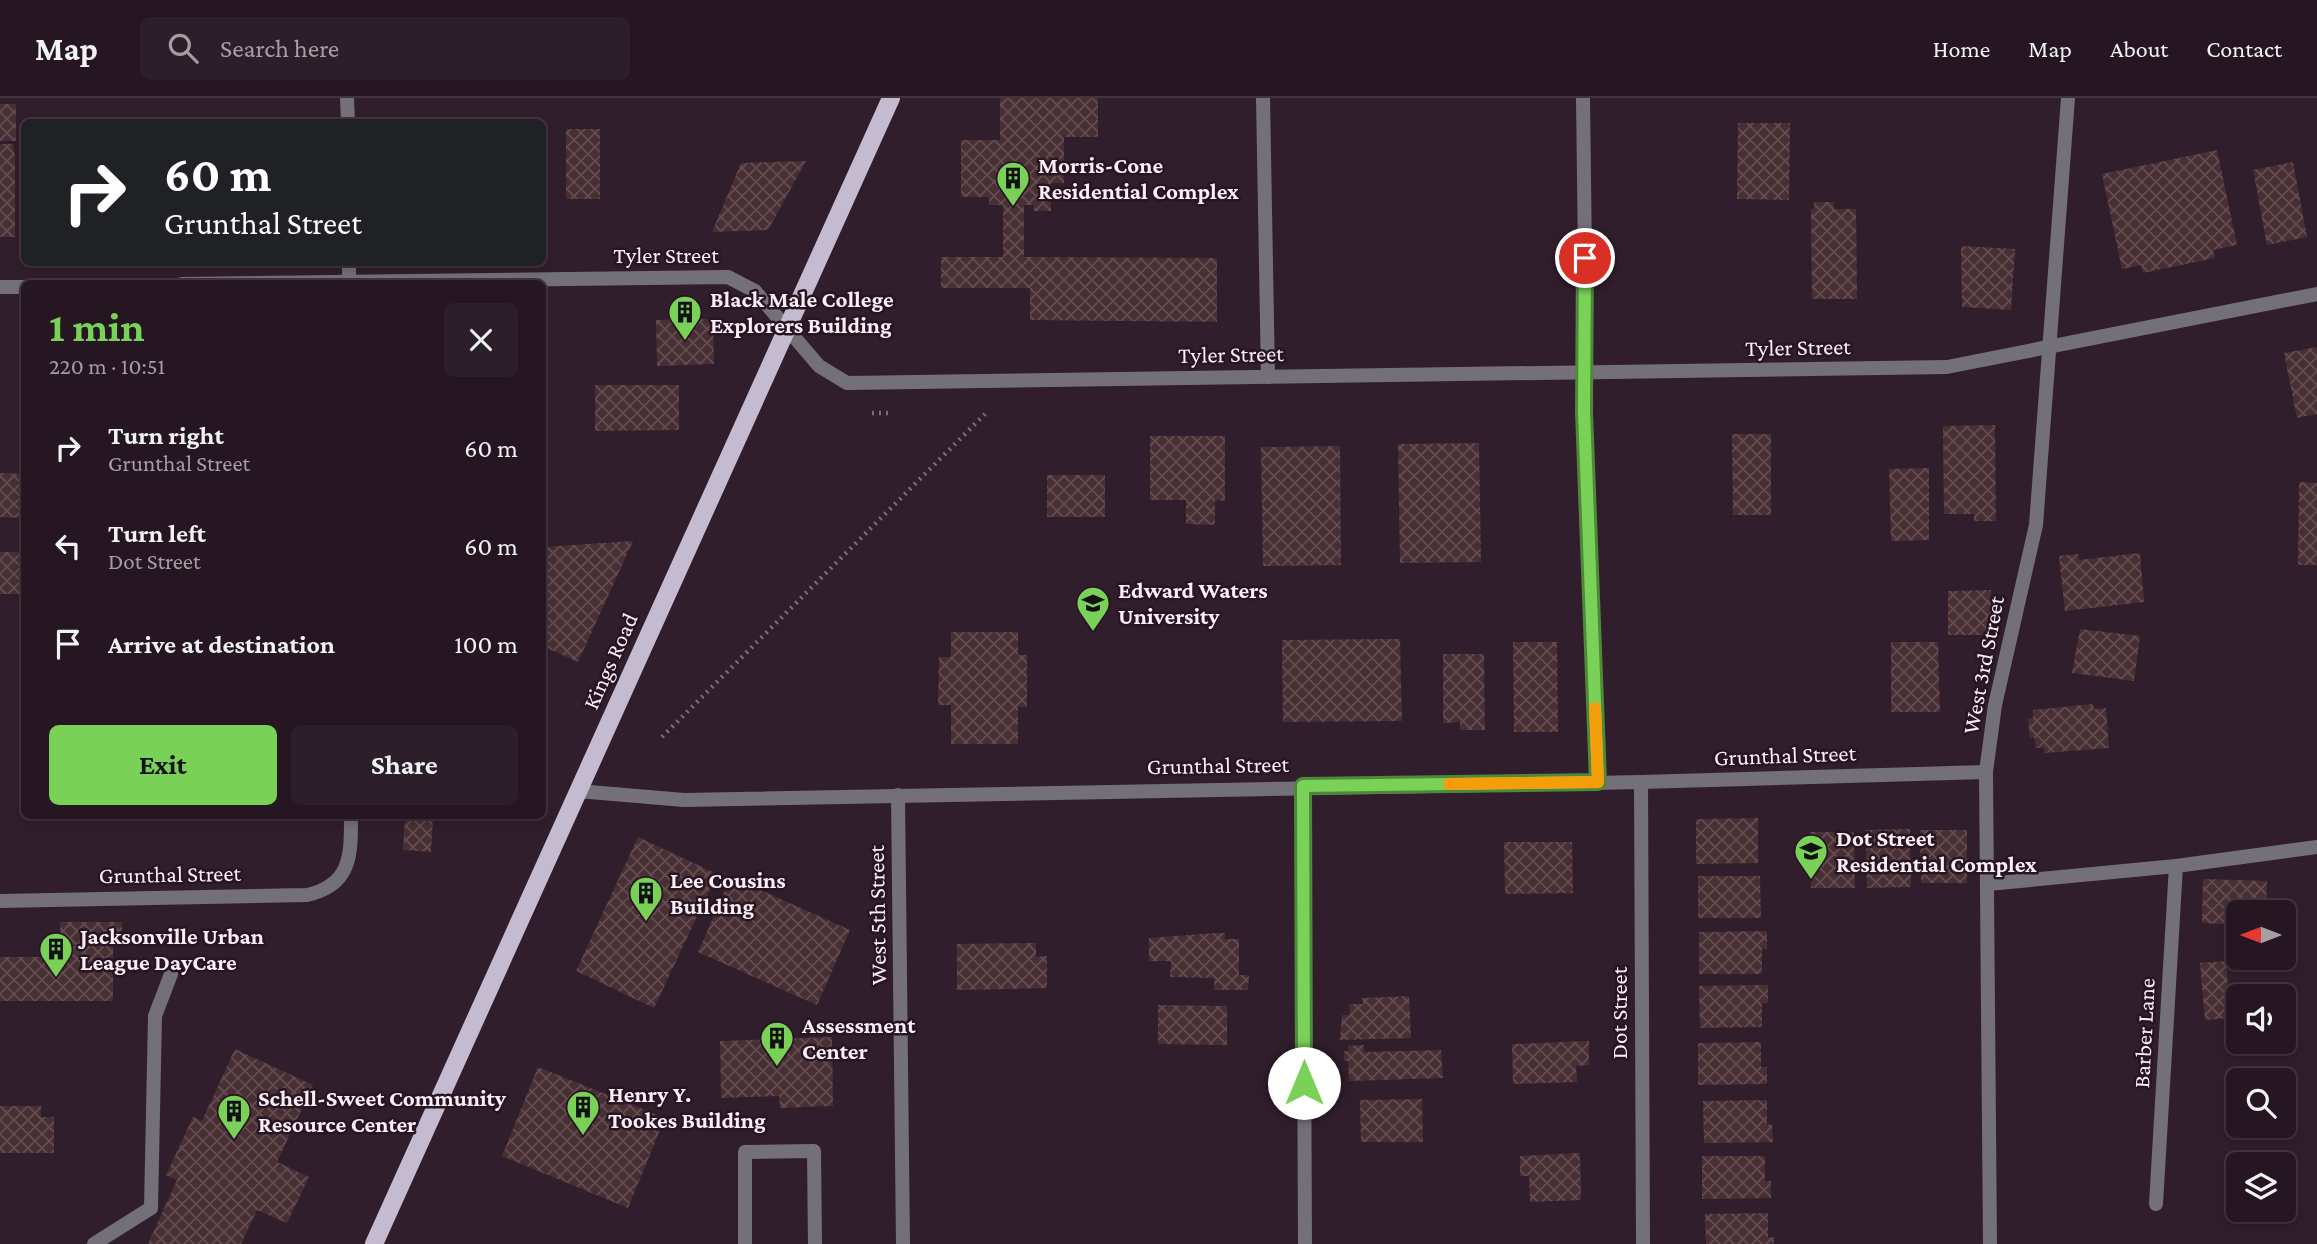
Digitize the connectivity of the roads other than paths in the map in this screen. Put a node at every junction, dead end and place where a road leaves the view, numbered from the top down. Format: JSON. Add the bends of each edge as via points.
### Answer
{"nodes":[{"id":1,"x":348,"y":98,"type":"edge"},
{"id":2,"x":891,"y":98,"type":"edge"},
{"id":3,"x":1263,"y":98,"type":"edge"},
{"id":4,"x":1583,"y":98,"type":"edge"},
{"id":5,"x":2068,"y":98,"type":"edge"},
{"id":6,"x":348,"y":119,"type":"edge"},
{"id":7,"x":501,"y":280,"type":"edge"},
{"id":8,"x":21,"y":286,"type":"edge"},
{"id":9,"x":0,"y":287,"type":"edge"},
{"id":10,"x":2317,"y":294,"type":"edge"},
{"id":11,"x":788,"y":328,"type":"junction"},
{"id":12,"x":2050,"y":347,"type":"junction"},
{"id":13,"x":1585,"y":373,"type":"junction"},
{"id":14,"x":1268,"y":377,"type":"junction"},
{"id":15,"x":1986,"y":772,"type":"junction"},
{"id":16,"x":1598,"y":782,"type":"junction"},
{"id":17,"x":1641,"y":782,"type":"junction"},
{"id":18,"x":1303,"y":786,"type":"junction"},
{"id":19,"x":578,"y":791,"type":"junction"},
{"id":20,"x":898,"y":795,"type":"junction"},
{"id":21,"x":351,"y":819,"type":"edge"},
{"id":22,"x":2317,"y":847,"type":"edge"},
{"id":23,"x":2176,"y":866,"type":"junction"},
{"id":24,"x":1988,"y":884,"type":"junction"},
{"id":25,"x":0,"y":901,"type":"edge"},
{"id":26,"x":171,"y":974,"type":"dead end"},
{"id":27,"x":2156,"y":1204,"type":"dead end"},
{"id":28,"x":94,"y":1244,"type":"edge"},
{"id":29,"x":374,"y":1244,"type":"edge"},
{"id":30,"x":745,"y":1244,"type":"edge"},
{"id":31,"x":815,"y":1244,"type":"edge"},
{"id":32,"x":903,"y":1244,"type":"edge"},
{"id":33,"x":1305,"y":1244,"type":"edge"},
{"id":34,"x":1643,"y":1244,"type":"edge"},
{"id":35,"x":1990,"y":1244,"type":"edge"}],
"edges":[{"from":1,"to":6,"type":"street"},
{"from":2,"to":11,"type":"main road","name":"Kings Road"},
{"from":3,"to":14,"type":"street"},
{"from":4,"to":13,"type":"street"},
{"from":5,"to":12,"type":"street","name":"West 3rd Street"},
{"from":7,"to":11,"type":"street","name":"Tyler Street","via":[[729,277],[755,291]]},
{"from":8,"to":9,"type":"street"},
{"from":10,"to":12,"type":"street","name":"Tyler Street"},
{"from":11,"to":14,"type":"street","name":"Tyler Street","via":[[818,366],[847,383]]},
{"from":11,"to":19,"type":"main road","name":"Kings Road"},
{"from":12,"to":13,"type":"street","name":"Tyler Street","via":[[1947,367]]},
{"from":12,"to":15,"type":"street","name":"West 3rd Street","via":[[2036,525],[1995,705]]},
{"from":13,"to":14,"type":"street","name":"Tyler Street"},
{"from":13,"to":16,"type":"street"},
{"from":15,"to":17,"type":"street","name":"Grunthal Street"},
{"from":15,"to":24,"type":"street","name":"West 3rd Street"},
{"from":16,"to":17,"type":"street","name":"Grunthal Street"},
{"from":16,"to":18,"type":"street","name":"Grunthal Street"},
{"from":17,"to":34,"type":"street","name":"Dot Street"},
{"from":18,"to":20,"type":"street","name":"Grunthal Street"},
{"from":18,"to":33,"type":"street"},
{"from":19,"to":20,"type":"street","name":"Grunthal Street","via":[[684,800]]},
{"from":19,"to":29,"type":"main road","name":"Kings Road"},
{"from":20,"to":32,"type":"street","name":"West 5th Street"},
{"from":21,"to":25,"type":"street","name":"Grunthal Street","via":[[351,849],[338,880],[307,895]]},
{"from":22,"to":23,"type":"street"},
{"from":23,"to":24,"type":"street"},
{"from":23,"to":27,"type":"street","name":"Barber Lane"},
{"from":24,"to":35,"type":"street","name":"West 3rd Street"},
{"from":26,"to":28,"type":"street","via":[[155,1016],[151,1208]]},
{"from":30,"to":31,"type":"street","via":[[746,1152],[814,1151]]}]}
